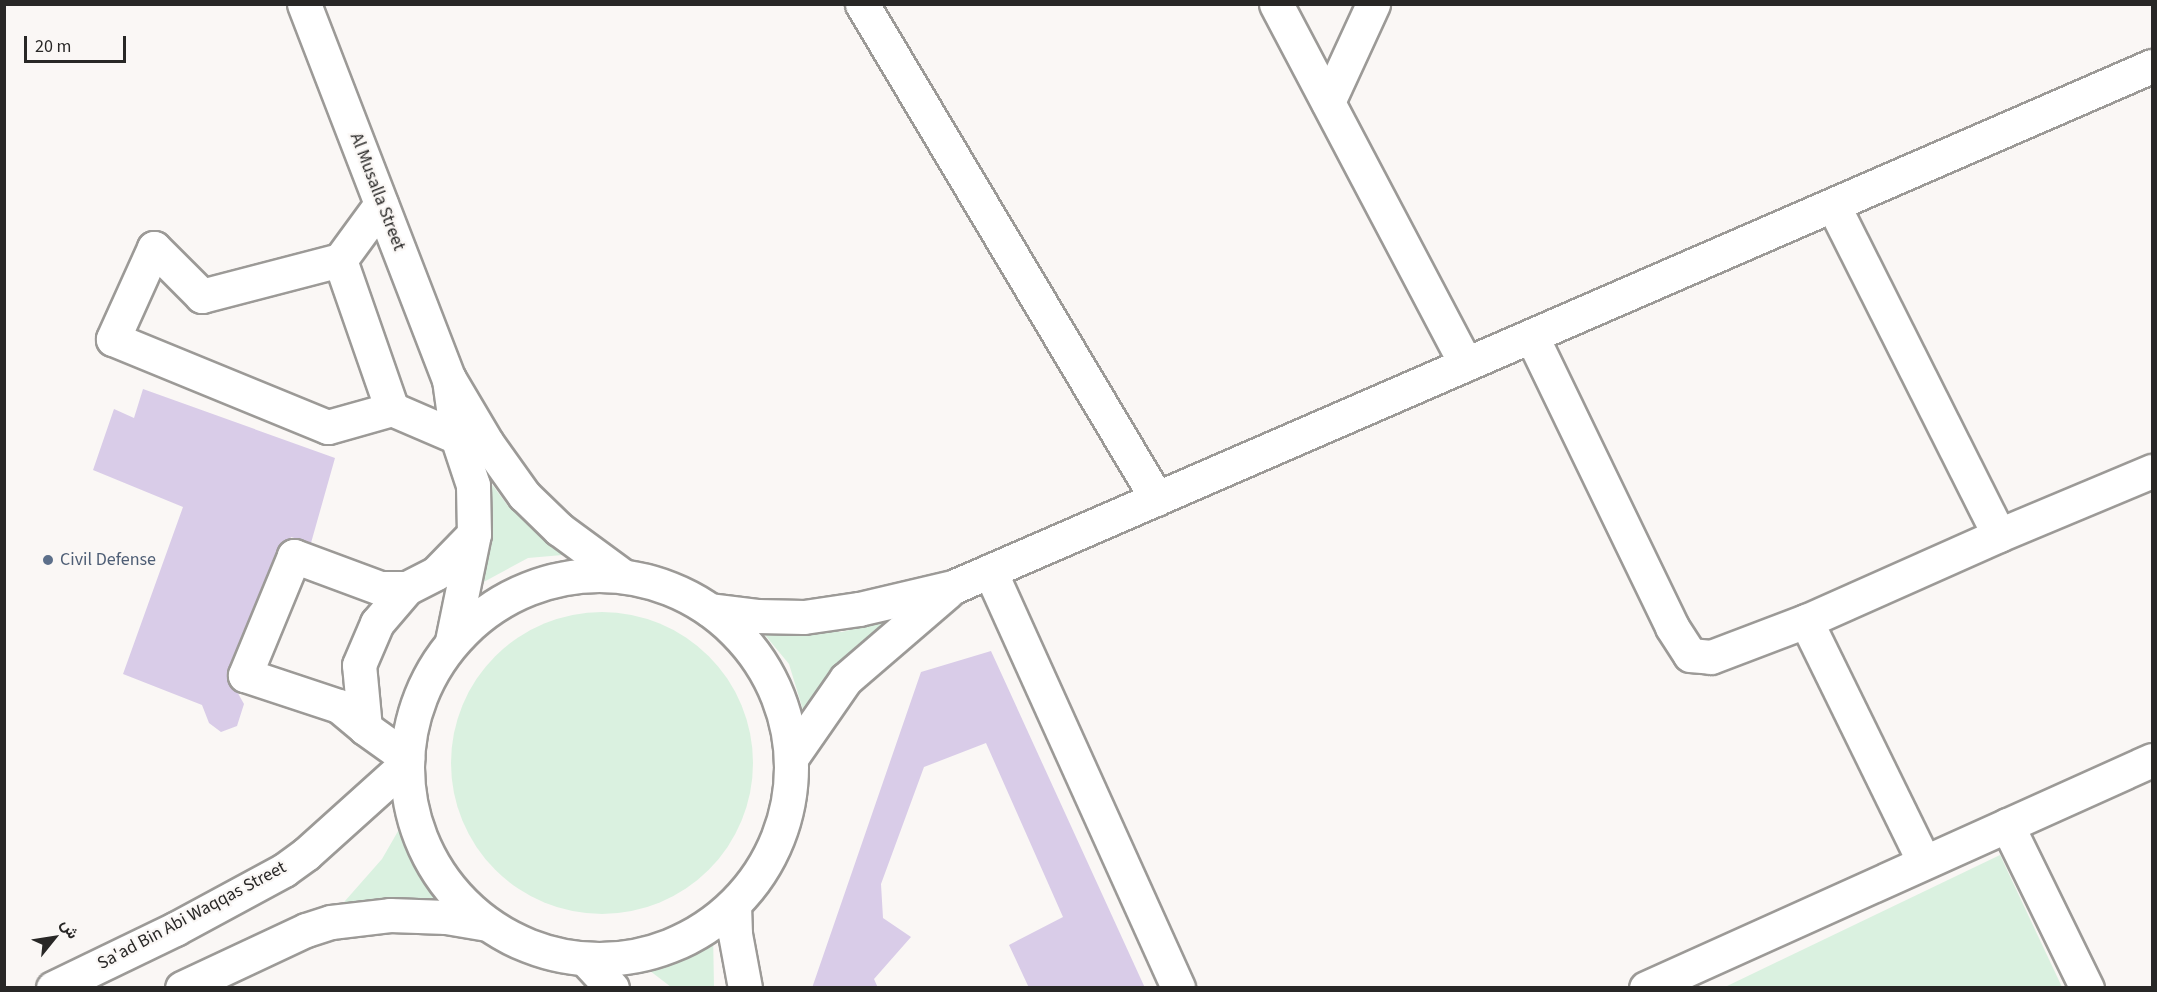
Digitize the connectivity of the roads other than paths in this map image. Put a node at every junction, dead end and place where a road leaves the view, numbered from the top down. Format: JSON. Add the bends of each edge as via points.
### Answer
{"nodes":[{"id":1,"x":304,"y":4,"type":"edge"},
{"id":2,"x":862,"y":4,"type":"edge"},
{"id":3,"x":1276,"y":4,"type":"edge"},
{"id":4,"x":1372,"y":4,"type":"edge"},
{"id":5,"x":2152,"y":66,"type":"edge"},
{"id":6,"x":1328,"y":102,"type":"junction"},
{"id":7,"x":381,"y":204,"type":"junction"},
{"id":8,"x":1833,"y":205,"type":"junction"},
{"id":9,"x":340,"y":260,"type":"junction"},
{"id":10,"x":1532,"y":337,"type":"junction"},
{"id":11,"x":1466,"y":364,"type":"junction"},
{"id":12,"x":449,"y":379,"type":"junction"},
{"id":13,"x":392,"y":409,"type":"junction"},
{"id":14,"x":457,"y":437,"type":"junction"},
{"id":15,"x":2152,"y":471,"type":"edge"},
{"id":16,"x":1157,"y":499,"type":"junction"},
{"id":17,"x":474,"y":534,"type":"junction"},
{"id":18,"x":1999,"y":535,"type":"junction"},
{"id":19,"x":990,"y":571,"type":"junction"},
{"id":20,"x":623,"y":576,"type":"junction"},
{"id":21,"x":953,"y":587,"type":"junction"},
{"id":22,"x":406,"y":588,"type":"junction"},
{"id":23,"x":710,"y":610,"type":"junction"},
{"id":24,"x":1806,"y":621,"type":"junction"},
{"id":25,"x":452,"y":641,"type":"junction"},
{"id":26,"x":365,"y":728,"type":"junction"},
{"id":27,"x":791,"y":758,"type":"junction"},
{"id":28,"x":2152,"y":760,"type":"edge"},
{"id":29,"x":406,"y":761,"type":"junction"},
{"id":30,"x":2007,"y":825,"type":"junction"},
{"id":31,"x":1924,"y":862,"type":"junction"},
{"id":32,"x":734,"y":905,"type":"junction"},
{"id":33,"x":487,"y":924,"type":"junction"},
{"id":34,"x":586,"y":960,"type":"junction"},
{"id":35,"x":53,"y":987,"type":"edge"},
{"id":36,"x":182,"y":987,"type":"edge"},
{"id":37,"x":612,"y":987,"type":"edge"},
{"id":38,"x":745,"y":987,"type":"edge"},
{"id":39,"x":1178,"y":987,"type":"edge"},
{"id":40,"x":1646,"y":987,"type":"edge"},
{"id":41,"x":2086,"y":987,"type":"edge"}],
"edges":[{"from":1,"to":7,"type":"street","name":"Al Musalla Street"},
{"from":2,"to":16,"type":"street"},
{"from":3,"to":6,"type":"street"},
{"from":4,"to":6,"type":"street"},
{"from":5,"to":8,"type":"street"},
{"from":6,"to":11,"type":"street"},
{"from":7,"to":9,"type":"street"},
{"from":7,"to":12,"type":"street","name":"Al Musalla Street"},
{"from":8,"to":10,"type":"street"},
{"from":8,"to":18,"type":"street"},
{"from":9,"to":13,"type":"street"},
{"from":9,"to":13,"type":"street","via":[[202,296],[154,248],[113,339],[328,427]]},
{"from":10,"to":11,"type":"street"},
{"from":10,"to":24,"type":"street","via":[[1672,627],[1690,655],[1711,657]]},
{"from":11,"to":16,"type":"street"},
{"from":12,"to":14,"type":"street","name":"Al Musalla Street"},
{"from":12,"to":20,"type":"street","name":"Al Musalla Street","via":[[486,443],[524,495],[559,529]]},
{"from":13,"to":14,"type":"street"},
{"from":14,"to":17,"type":"street","name":"Al Musalla Street","via":[[473,485]]},
{"from":15,"to":18,"type":"street"},
{"from":16,"to":19,"type":"street"},
{"from":17,"to":22,"type":"street","via":[[436,573]]},
{"from":17,"to":25,"type":"street","name":"Al Musalla Street"},
{"from":18,"to":24,"type":"street"},
{"from":19,"to":21,"type":"street"},
{"from":19,"to":39,"type":"street"},
{"from":20,"to":23,"type":"street","via":[[664,586]]},
{"from":20,"to":25,"type":"street","via":[[576,576],[512,594],[480,615]]},
{"from":21,"to":23,"type":"street","via":[[859,609],[804,617]]},
{"from":21,"to":27,"type":"street","via":[[846,679]]},
{"from":22,"to":26,"type":"street","via":[[377,623],[359,665]]},
{"from":22,"to":26,"type":"street","via":[[380,588],[294,556],[245,675],[339,706]]},
{"from":23,"to":27,"type":"street","via":[[736,632],[775,690],[786,723]]},
{"from":24,"to":31,"type":"street"},
{"from":25,"to":29,"type":"street","via":[[419,699],[409,731]]},
{"from":26,"to":29,"type":"street"},
{"from":27,"to":32,"type":"street","via":[[791,785],[778,838],[767,862]]},
{"from":28,"to":30,"type":"street"},
{"from":29,"to":33,"type":"street","via":[[409,801],[436,870],[459,899]]},
{"from":29,"to":35,"type":"street","name":"Sa'ad Bin Abi Waqqas Street","via":[[284,870],[175,929]]},
{"from":30,"to":31,"type":"street"},
{"from":30,"to":41,"type":"street"},
{"from":31,"to":40,"type":"street"},
{"from":32,"to":34,"type":"street","via":[[709,926],[650,954]]},
{"from":32,"to":38,"type":"street"},
{"from":33,"to":34,"type":"street","via":[[528,946]]},
{"from":33,"to":36,"type":"street","via":[[446,917],[390,915],[331,922]]},
{"from":34,"to":37,"type":"street"}]}
